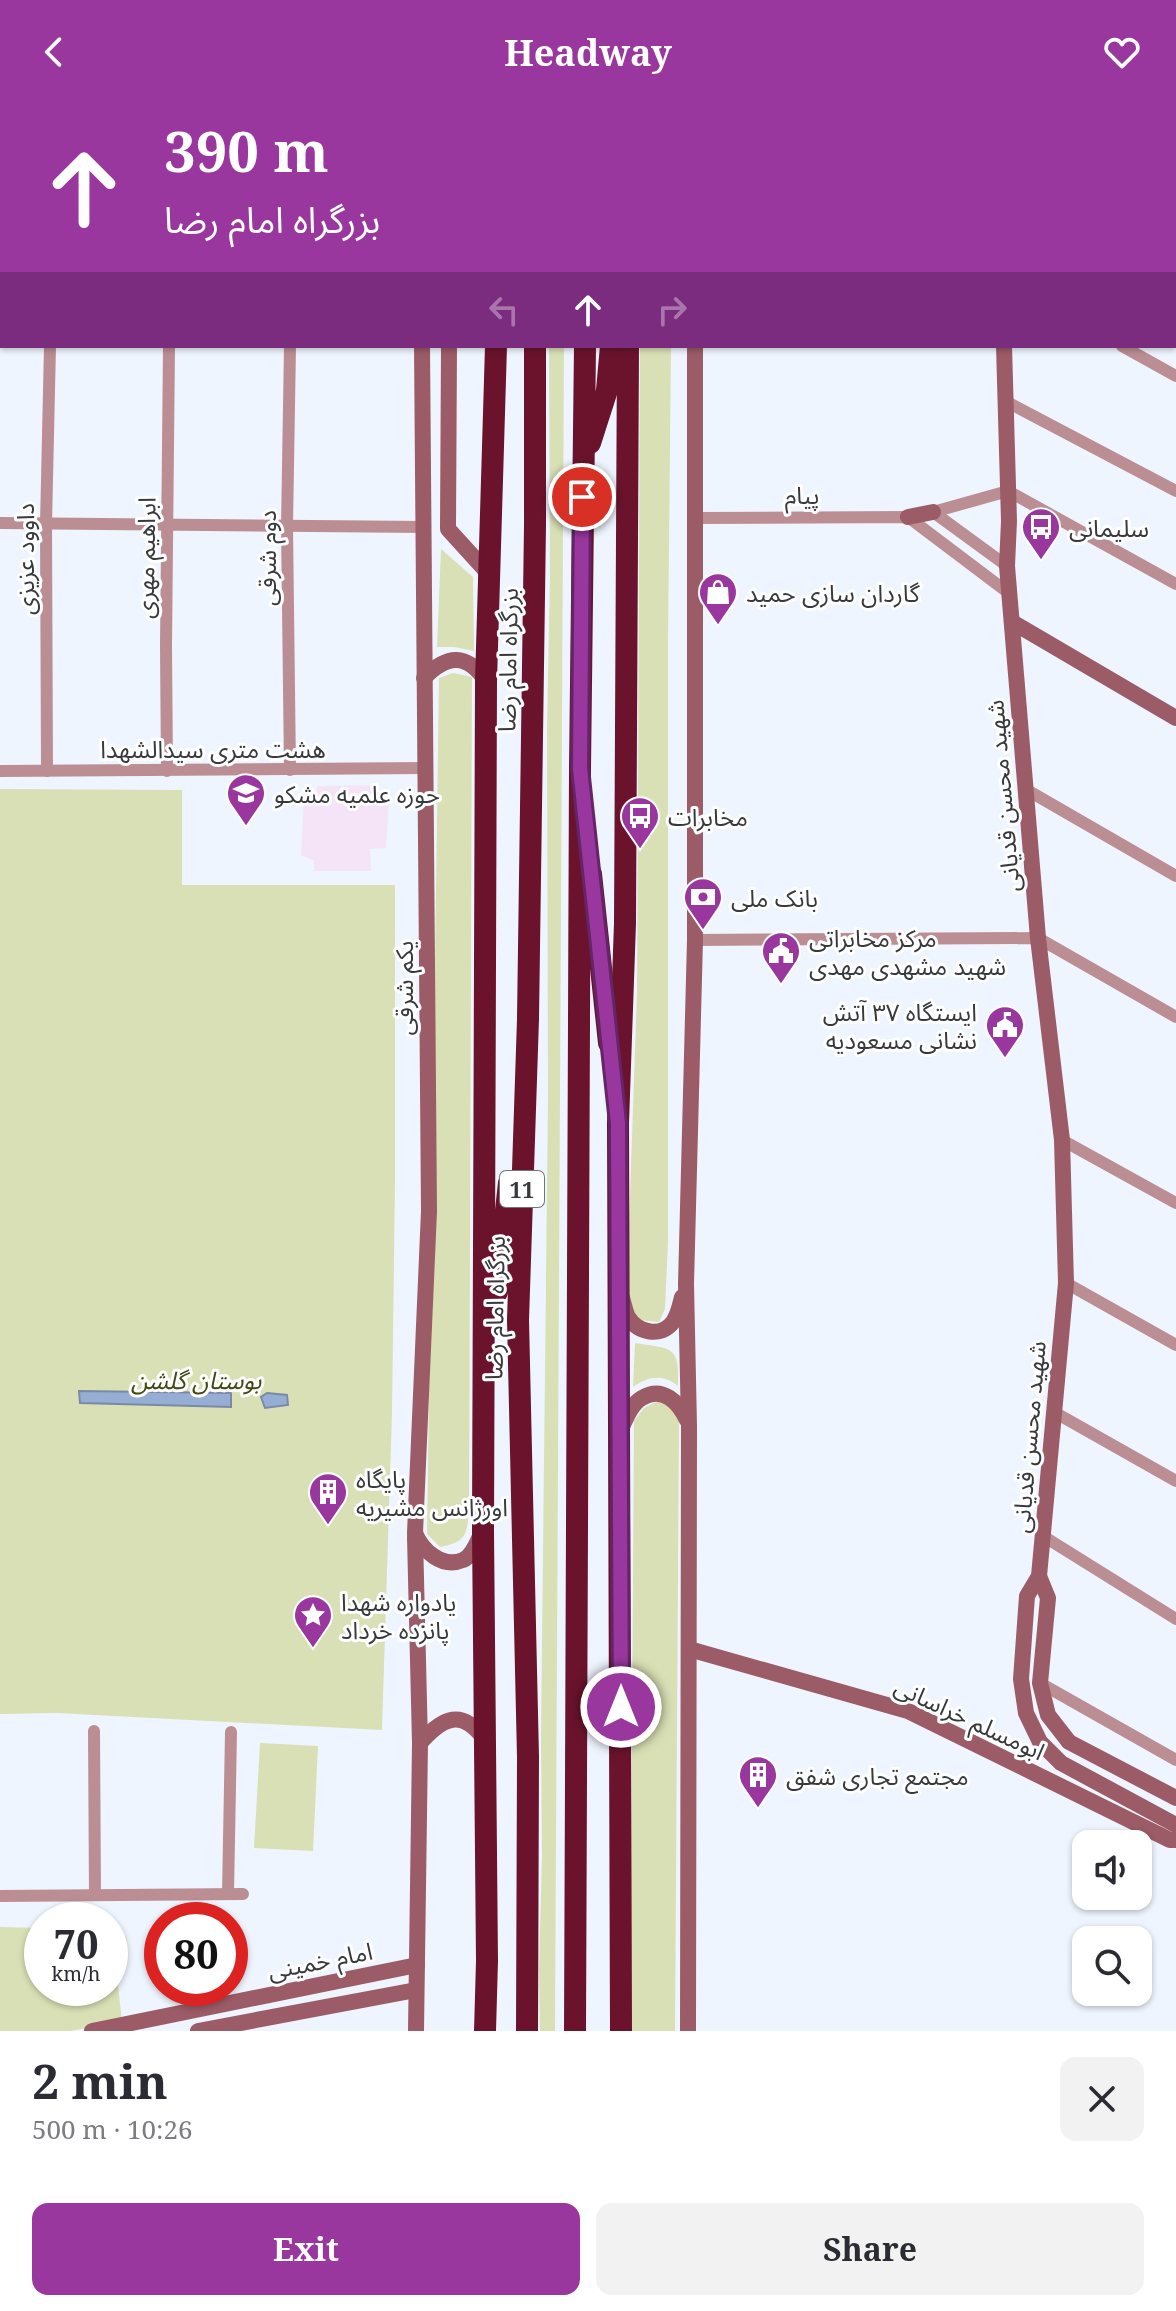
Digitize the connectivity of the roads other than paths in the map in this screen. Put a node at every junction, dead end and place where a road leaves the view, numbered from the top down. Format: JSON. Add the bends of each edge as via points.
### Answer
{"nodes":[{"id":1,"x":50,"y":348,"type":"edge"},
{"id":2,"x":169,"y":348,"type":"edge"},
{"id":3,"x":290,"y":348,"type":"edge"},
{"id":4,"x":422,"y":348,"type":"edge"},
{"id":5,"x":449,"y":348,"type":"edge"},
{"id":6,"x":496,"y":348,"type":"edge"},
{"id":7,"x":535,"y":348,"type":"edge"},
{"id":8,"x":585,"y":348,"type":"edge"},
{"id":9,"x":611,"y":348,"type":"edge"},
{"id":10,"x":628,"y":348,"type":"edge"},
{"id":11,"x":695,"y":348,"type":"edge"},
{"id":12,"x":1004,"y":348,"type":"edge"},
{"id":13,"x":1126,"y":348,"type":"edge"},
{"id":14,"x":1176,"y":376,"type":"edge"},
{"id":15,"x":1005,"y":401,"type":"junction"},
{"id":16,"x":583,"y":467,"type":"junction"},
{"id":17,"x":1008,"y":491,"type":"junction"},
{"id":18,"x":1176,"y":491,"type":"edge"},
{"id":19,"x":933,"y":512,"type":"junction"},
{"id":20,"x":908,"y":517,"type":"junction"},
{"id":21,"x":695,"y":518,"type":"junction"},
{"id":22,"x":0,"y":523,"type":"edge"},
{"id":23,"x":46,"y":524,"type":"junction"},
{"id":24,"x":167,"y":525,"type":"junction"},
{"id":25,"x":287,"y":526,"type":"junction"},
{"id":26,"x":424,"y":527,"type":"junction"},
{"id":27,"x":1007,"y":566,"type":"junction"},
{"id":28,"x":488,"y":573,"type":"junction"},
{"id":29,"x":1176,"y":584,"type":"edge"},
{"id":30,"x":1010,"y":594,"type":"junction"},
{"id":31,"x":1012,"y":622,"type":"junction"},
{"id":32,"x":424,"y":678,"type":"junction"},
{"id":33,"x":486,"y":681,"type":"junction"},
{"id":34,"x":1176,"y":718,"type":"edge"},
{"id":35,"x":426,"y":768,"type":"junction"},
{"id":36,"x":580,"y":768,"type":"junction"},
{"id":37,"x":290,"y":770,"type":"junction"},
{"id":38,"x":0,"y":771,"type":"edge"},
{"id":39,"x":47,"y":771,"type":"junction"},
{"id":40,"x":167,"y":771,"type":"junction"},
{"id":41,"x":1027,"y":790,"type":"junction"},
{"id":42,"x":1176,"y":876,"type":"edge"},
{"id":43,"x":1038,"y":938,"type":"junction"},
{"id":44,"x":695,"y":940,"type":"junction"},
{"id":45,"x":1176,"y":1017,"type":"edge"},
{"id":46,"x":528,"y":1019,"type":"junction"},
{"id":47,"x":618,"y":1123,"type":"junction"},
{"id":48,"x":1062,"y":1140,"type":"junction"},
{"id":49,"x":1176,"y":1203,"type":"edge"},
{"id":50,"x":1066,"y":1283,"type":"junction"},
{"id":51,"x":686,"y":1284,"type":"junction"},
{"id":52,"x":619,"y":1289,"type":"junction"},
{"id":53,"x":1176,"y":1345,"type":"edge"},
{"id":54,"x":484,"y":1406,"type":"junction"},
{"id":55,"x":1054,"y":1412,"type":"junction"},
{"id":56,"x":689,"y":1426,"type":"junction"},
{"id":57,"x":620,"y":1431,"type":"junction"},
{"id":58,"x":1176,"y":1481,"type":"edge"},
{"id":59,"x":483,"y":1531,"type":"junction"},
{"id":60,"x":415,"y":1533,"type":"junction"},
{"id":61,"x":1043,"y":1536,"type":"junction"},
{"id":62,"x":1039,"y":1576,"type":"junction"},
{"id":63,"x":1176,"y":1619,"type":"edge"},
{"id":64,"x":689,"y":1649,"type":"junction"},
{"id":65,"x":1040,"y":1683,"type":"junction"},
{"id":66,"x":94,"y":1731,"type":"dead end"},
{"id":67,"x":231,"y":1732,"type":"dead end"},
{"id":68,"x":485,"y":1740,"type":"junction"},
{"id":69,"x":1069,"y":1742,"type":"joint"},
{"id":70,"x":420,"y":1743,"type":"junction"},
{"id":71,"x":1176,"y":1760,"type":"edge"},
{"id":72,"x":1176,"y":1798,"type":"edge"},
{"id":73,"x":1176,"y":1825,"type":"edge"},
{"id":74,"x":1176,"y":1840,"type":"edge"},
{"id":75,"x":228,"y":1894,"type":"junction"},
{"id":76,"x":243,"y":1894,"type":"dead end"},
{"id":77,"x":95,"y":1895,"type":"junction"},
{"id":78,"x":0,"y":1896,"type":"edge"},
{"id":79,"x":417,"y":1965,"type":"junction"},
{"id":80,"x":416,"y":1990,"type":"junction"},
{"id":81,"x":92,"y":2031,"type":"edge"},
{"id":82,"x":198,"y":2031,"type":"edge"},
{"id":83,"x":416,"y":2031,"type":"edge"},
{"id":84,"x":485,"y":2031,"type":"edge"},
{"id":85,"x":527,"y":2031,"type":"edge"},
{"id":86,"x":575,"y":2031,"type":"edge"},
{"id":87,"x":621,"y":2031,"type":"edge"},
{"id":88,"x":688,"y":2031,"type":"edge"}],
"edges":[{"from":1,"to":23,"type":"street","name":"داوود عزیزی"},
{"from":2,"to":24,"type":"street","name":"ابراهیم مهری"},
{"from":3,"to":25,"type":"street","name":"دوم شرقی"},
{"from":4,"to":26,"type":"main road","name":"یکم شرقی"},
{"from":5,"to":28,"type":"main road","via":[[448,529]]},
{"from":6,"to":28,"type":"highway"},
{"from":7,"to":46,"type":"highway","name":"بزرگراه امام رضا","number":"11"},
{"from":8,"to":16,"type":"highway","number":"11"},
{"from":9,"to":16,"type":"highway","via":[[607,390]]},
{"from":10,"to":47,"type":"highway","via":[[625,923]]},
{"from":11,"to":21,"type":"main road"},
{"from":12,"to":15,"type":"main road","name":"شهید محسن قدیانی"},
{"from":13,"to":14,"type":"street"},
{"from":15,"to":17,"type":"main road","name":"شهید محسن قدیانی"},
{"from":15,"to":18,"type":"street"},
{"from":16,"to":36,"type":"highway","number":"11"},
{"from":17,"to":19,"type":"street","name":"پیام"},
{"from":17,"to":27,"type":"main road","name":"شهید محسن قدیانی"},
{"from":17,"to":29,"type":"street"},
{"from":19,"to":20,"type":"main road","name":"پیام"},
{"from":19,"to":27,"type":"street"},
{"from":20,"to":21,"type":"street","name":"پیام"},
{"from":20,"to":30,"type":"street"},
{"from":21,"to":44,"type":"main road"},
{"from":22,"to":23,"type":"street"},
{"from":23,"to":24,"type":"street"},
{"from":23,"to":39,"type":"street","name":"داوود عزیزی"},
{"from":24,"to":25,"type":"street"},
{"from":24,"to":40,"type":"street","name":"ابراهیم مهری"},
{"from":25,"to":26,"type":"street"},
{"from":25,"to":37,"type":"street","name":"دوم شرقی"},
{"from":26,"to":32,"type":"main road","name":"یکم شرقی"},
{"from":27,"to":30,"type":"main road","name":"شهید محسن قدیانی"},
{"from":28,"to":33,"type":"highway"},
{"from":30,"to":31,"type":"main road","name":"شهید محسن قدیانی"},
{"from":31,"to":34,"type":"main road"},
{"from":31,"to":41,"type":"main road","name":"شهید محسن قدیانی"},
{"from":32,"to":33,"type":"main road","via":[[435,667],[456,660],[477,667]]},
{"from":32,"to":35,"type":"main road","name":"یکم شرقی"},
{"from":33,"to":54,"type":"highway"},
{"from":35,"to":37,"type":"street","name":"هشت متری سیدالشهدا"},
{"from":35,"to":60,"type":"main road","name":"یکم شرقی","via":[[429,1211]]},
{"from":36,"to":47,"type":"highway"},
{"from":36,"to":86,"type":"highway","number":"11"},
{"from":37,"to":40,"type":"street","name":"هشت متری سیدالشهدا"},
{"from":38,"to":39,"type":"street","name":"هشت متری سیدالشهدا"},
{"from":39,"to":40,"type":"street","name":"هشت متری سیدالشهدا"},
{"from":41,"to":42,"type":"street"},
{"from":41,"to":43,"type":"main road","name":"شهید محسن قدیانی"},
{"from":43,"to":44,"type":"street"},
{"from":43,"to":45,"type":"street"},
{"from":43,"to":48,"type":"main road","name":"شهید محسن قدیانی"},
{"from":44,"to":51,"type":"main road"},
{"from":46,"to":54,"type":"highway"},
{"from":46,"to":85,"type":"highway","name":"بزرگراه امام رضا","number":"11","via":[[518,1320],[528,1757]]},
{"from":47,"to":52,"type":"highway"},
{"from":48,"to":49,"type":"street"},
{"from":48,"to":50,"type":"main road","name":"شهید محسن قدیانی"},
{"from":50,"to":53,"type":"street"},
{"from":50,"to":55,"type":"main road","name":"شهید محسن قدیانی"},
{"from":51,"to":52,"type":"main road","via":[[671,1325],[658,1332],[636,1326]]},
{"from":51,"to":56,"type":"main road"},
{"from":52,"to":57,"type":"highway"},
{"from":54,"to":59,"type":"highway"},
{"from":55,"to":58,"type":"street"},
{"from":55,"to":61,"type":"main road","name":"شهید محسن قدیانی"},
{"from":56,"to":57,"type":"main road","via":[[680,1405],[657,1394],[630,1410]]},
{"from":56,"to":64,"type":"main road"},
{"from":57,"to":87,"type":"highway"},
{"from":59,"to":60,"type":"main road","via":[[471,1553],[452,1561],[433,1557]]},
{"from":59,"to":68,"type":"highway"},
{"from":60,"to":70,"type":"main road","name":"یکم شرقی"},
{"from":61,"to":62,"type":"main road","name":"شهید محسن قدیانی"},
{"from":61,"to":63,"type":"street"},
{"from":62,"to":65,"type":"main road","name":"شهید محسن قدیانی","via":[[1048,1598]]},
{"from":62,"to":73,"type":"main road","name":"شهید محسن قدیانی","via":[[1027,1596],[1021,1679],[1026,1713],[1040,1742],[1061,1763]]},
{"from":64,"to":74,"type":"main road","name":"ابومسلم خراسانی","via":[[908,1711]]},
{"from":64,"to":88,"type":"main road"},
{"from":65,"to":69,"type":"main road","name":"شهید محسن قدیانی","via":[[1048,1715]]},
{"from":65,"to":71,"type":"street"},
{"from":66,"to":77,"type":"street"},
{"from":67,"to":75,"type":"street"},
{"from":68,"to":70,"type":"main road","via":[[476,1728],[455,1719],[441,1722]]},
{"from":68,"to":84,"type":"highway"},
{"from":69,"to":72,"type":"main road","name":"ابومسلم خراسانی"},
{"from":70,"to":79,"type":"main road","name":"یکم شرقی"},
{"from":75,"to":76,"type":"street"},
{"from":75,"to":77,"type":"street"},
{"from":77,"to":78,"type":"street"},
{"from":79,"to":80,"type":"main road","name":"یکم شرقی"},
{"from":79,"to":81,"type":"main road","name":"امام خمینی"},
{"from":80,"to":82,"type":"main road","name":"امام خمینی"},
{"from":80,"to":83,"type":"main road","name":"یکم شرقی"}]}
